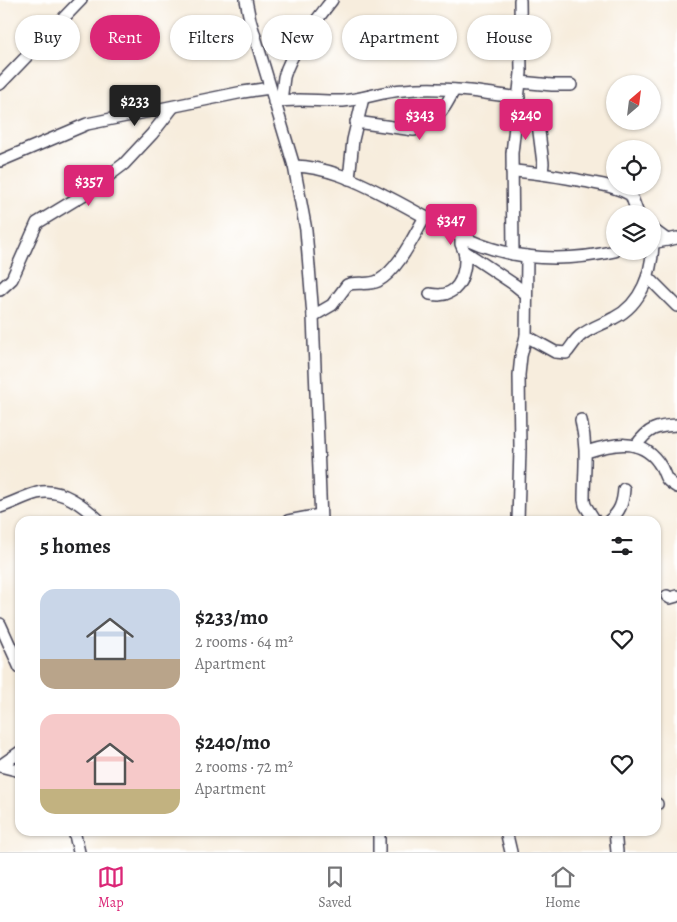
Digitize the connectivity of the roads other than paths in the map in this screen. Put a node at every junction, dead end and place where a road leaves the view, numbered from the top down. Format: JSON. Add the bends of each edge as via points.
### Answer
{"nodes":[{"id":1,"x":81,"y":0,"type":"edge"},
{"id":2,"x":246,"y":0,"type":"edge"},
{"id":3,"x":332,"y":0,"type":"edge"},
{"id":4,"x":520,"y":0,"type":"edge"},
{"id":5,"x":520,"y":82,"type":"junction"},
{"id":6,"x":0,"y":84,"type":"edge"},
{"id":7,"x":571,"y":85,"type":"dead end"},
{"id":8,"x":270,"y":88,"type":"junction"},
{"id":9,"x":454,"y":90,"type":"junction"},
{"id":10,"x":363,"y":98,"type":"junction"},
{"id":11,"x":278,"y":102,"type":"junction"},
{"id":12,"x":518,"y":102,"type":"junction"},
{"id":13,"x":173,"y":107,"type":"junction"},
{"id":14,"x":356,"y":122,"type":"junction"},
{"id":15,"x":0,"y":161,"type":"edge"},
{"id":16,"x":294,"y":166,"type":"junction"},
{"id":17,"x":512,"y":171,"type":"junction"},
{"id":18,"x":542,"y":174,"type":"junction"},
{"id":19,"x":349,"y":179,"type":"junction"},
{"id":20,"x":635,"y":205,"type":"edge"},
{"id":21,"x":425,"y":217,"type":"junction"},
{"id":22,"x":461,"y":236,"type":"junction"},
{"id":23,"x":464,"y":251,"type":"junction"},
{"id":24,"x":606,"y":252,"type":"edge"},
{"id":25,"x":513,"y":254,"type":"junction"},
{"id":26,"x":527,"y":256,"type":"junction"},
{"id":27,"x":652,"y":260,"type":"edge"},
{"id":28,"x":648,"y":277,"type":"junction"},
{"id":29,"x":0,"y":290,"type":"edge"},
{"id":30,"x":430,"y":294,"type":"dead end"},
{"id":31,"x":526,"y":294,"type":"junction"},
{"id":32,"x":677,"y":306,"type":"edge"},
{"id":33,"x":313,"y":316,"type":"junction"},
{"id":34,"x":526,"y":336,"type":"junction"},
{"id":35,"x":580,"y":420,"type":"dead end"},
{"id":36,"x":677,"y":425,"type":"edge"},
{"id":37,"x":636,"y":446,"type":"junction"},
{"id":38,"x":586,"y":452,"type":"junction"},
{"id":39,"x":677,"y":487,"type":"edge"},
{"id":40,"x":624,"y":489,"type":"dead end"},
{"id":41,"x":0,"y":507,"type":"edge"},
{"id":42,"x":94,"y":516,"type":"edge"},
{"id":43,"x":321,"y":516,"type":"edge"},
{"id":44,"x":520,"y":516,"type":"edge"},
{"id":45,"x":592,"y":516,"type":"edge"},
{"id":46,"x":615,"y":516,"type":"edge"},
{"id":47,"x":0,"y":624,"type":"edge"},
{"id":48,"x":14,"y":642,"type":"edge"},
{"id":49,"x":15,"y":756,"type":"edge"},
{"id":50,"x":0,"y":766,"type":"edge"},
{"id":51,"x":15,"y":770,"type":"edge"},
{"id":52,"x":75,"y":836,"type":"edge"},
{"id":53,"x":379,"y":836,"type":"edge"},
{"id":54,"x":507,"y":836,"type":"edge"},
{"id":55,"x":615,"y":836,"type":"edge"},
{"id":56,"x":79,"y":852,"type":"edge"},
{"id":57,"x":379,"y":852,"type":"edge"},
{"id":58,"x":511,"y":852,"type":"edge"},
{"id":59,"x":617,"y":852,"type":"edge"}],
"edges":[{"from":1,"to":6,"type":"street"},
{"from":2,"to":8,"type":"street"},
{"from":3,"to":11,"type":"street","via":[[295,54],[284,76]]},
{"from":4,"to":5,"type":"street"},
{"from":5,"to":7,"type":"street"},
{"from":5,"to":12,"type":"street"},
{"from":8,"to":11,"type":"street"},
{"from":8,"to":13,"type":"street"},
{"from":9,"to":10,"type":"street","via":[[403,90]]},
{"from":9,"to":12,"type":"street"},
{"from":9,"to":14,"type":"street","via":[[438,115],[414,130]]},
{"from":10,"to":11,"type":"street"},
{"from":10,"to":14,"type":"street"},
{"from":11,"to":16,"type":"street"},
{"from":12,"to":17,"type":"street"},
{"from":12,"to":18,"type":"street","via":[[537,116]]},
{"from":13,"to":15,"type":"street","via":[[87,124]]},
{"from":13,"to":29,"type":"street","via":[[124,164],[37,224],[12,279]]},
{"from":14,"to":19,"type":"street"},
{"from":16,"to":19,"type":"street","via":[[324,169]]},
{"from":16,"to":33,"type":"street","via":[[306,230]]},
{"from":17,"to":18,"type":"street"},
{"from":17,"to":25,"type":"street"},
{"from":18,"to":20,"type":"street","via":[[621,190],[631,194]]},
{"from":19,"to":21,"type":"street"},
{"from":21,"to":22,"type":"street"},
{"from":21,"to":33,"type":"street","via":[[406,250],[385,276],[370,283],[347,285],[332,305]]},
{"from":22,"to":23,"type":"street"},
{"from":22,"to":25,"type":"street","via":[[482,246]]},
{"from":23,"to":30,"type":"street","via":[[463,271],[455,288],[445,294]]},
{"from":23,"to":31,"type":"street"},
{"from":24,"to":26,"type":"street","via":[[568,258]]},
{"from":25,"to":26,"type":"street"},
{"from":26,"to":31,"type":"street"},
{"from":27,"to":28,"type":"street"},
{"from":28,"to":32,"type":"street"},
{"from":28,"to":34,"type":"street","via":[[627,309],[616,318],[582,334],[568,353],[555,352]]},
{"from":31,"to":34,"type":"street"},
{"from":33,"to":43,"type":"street"},
{"from":34,"to":44,"type":"street","via":[[518,375]]},
{"from":35,"to":38,"type":"street"},
{"from":36,"to":37,"type":"street","via":[[653,428]]},
{"from":37,"to":38,"type":"street","via":[[615,446]]},
{"from":37,"to":39,"type":"street","via":[[653,455],[666,480]]},
{"from":38,"to":45,"type":"street","via":[[584,500]]},
{"from":40,"to":46,"type":"street","via":[[621,507]]},
{"from":41,"to":42,"type":"street","via":[[48,491],[72,499]]},
{"from":47,"to":48,"type":"street"},
{"from":49,"to":50,"type":"street"},
{"from":50,"to":51,"type":"street"},
{"from":52,"to":56,"type":"street"},
{"from":53,"to":57,"type":"street"},
{"from":54,"to":58,"type":"street"},
{"from":55,"to":59,"type":"street"}]}
